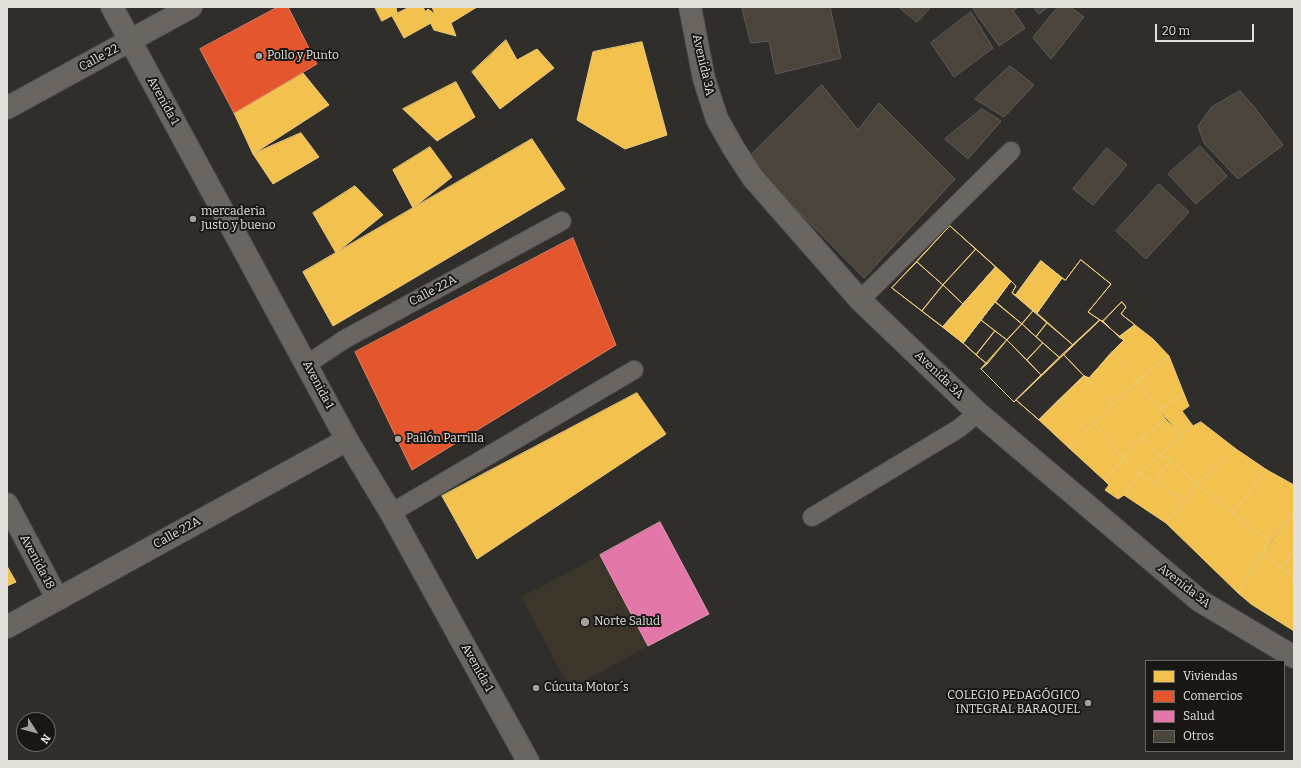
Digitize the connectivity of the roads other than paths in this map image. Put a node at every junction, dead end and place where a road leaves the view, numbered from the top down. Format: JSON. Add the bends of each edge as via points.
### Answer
{"nodes":[{"id":1,"x":112,"y":7,"type":"edge"},
{"id":2,"x":191,"y":7,"type":"edge"},
{"id":3,"x":690,"y":7,"type":"edge"},
{"id":4,"x":130,"y":40,"type":"junction"},
{"id":5,"x":7,"y":108,"type":"edge"},
{"id":6,"x":1011,"y":151,"type":"dead end"},
{"id":7,"x":562,"y":221,"type":"dead end"},
{"id":8,"x":860,"y":300,"type":"junction"},
{"id":9,"x":306,"y":365,"type":"junction"},
{"id":10,"x":634,"y":370,"type":"dead end"},
{"id":11,"x":978,"y":413,"type":"junction"},
{"id":12,"x":347,"y":440,"type":"junction"},
{"id":13,"x":7,"y":504,"type":"edge"},
{"id":14,"x":392,"y":513,"type":"junction"},
{"id":15,"x":812,"y":517,"type":"dead end"},
{"id":16,"x":57,"y":598,"type":"junction"},
{"id":17,"x":7,"y":627,"type":"edge"},
{"id":18,"x":1294,"y":657,"type":"edge"},
{"id":19,"x":528,"y":761,"type":"edge"}],
"edges":[{"from":1,"to":4,"type":"street","name":"Avenida 1"},
{"from":2,"to":4,"type":"street","name":"Calle 22"},
{"from":3,"to":8,"type":"street","name":"Avenida 3A","via":[[704,80],[717,119],[734,149],[753,178]]},
{"from":4,"to":5,"type":"street","name":"Calle 22"},
{"from":4,"to":9,"type":"street","name":"Avenida 1"},
{"from":6,"to":8,"type":"lane"},
{"from":7,"to":9,"type":"lane","name":"Calle 22A","via":[[345,339]]},
{"from":8,"to":11,"type":"street","name":"Avenida 3A"},
{"from":9,"to":12,"type":"street","name":"Avenida 1"},
{"from":10,"to":14,"type":"lane"},
{"from":11,"to":15,"type":"lane","via":[[958,429]]},
{"from":11,"to":18,"type":"street","name":"Avenida 3A","via":[[1200,601]]},
{"from":12,"to":14,"type":"street","name":"Avenida 1"},
{"from":12,"to":16,"type":"street","name":"Calle 22A"},
{"from":13,"to":16,"type":"street","name":"Avenida 18"},
{"from":14,"to":19,"type":"street","name":"Avenida 1"},
{"from":16,"to":17,"type":"street","name":"Calle 22A"}]}
